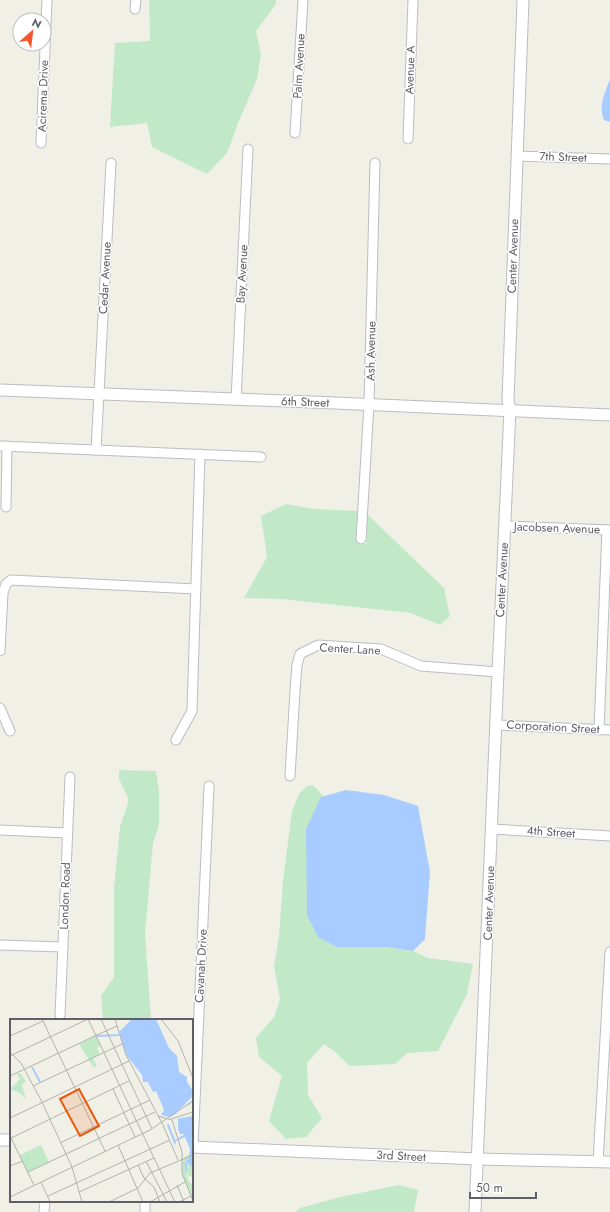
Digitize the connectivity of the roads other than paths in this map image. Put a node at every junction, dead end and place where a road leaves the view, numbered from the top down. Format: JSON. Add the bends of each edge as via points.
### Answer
{"nodes":[{"id":1,"x":47,"y":0,"type":"edge"},
{"id":2,"x":303,"y":0,"type":"edge"},
{"id":3,"x":413,"y":0,"type":"edge"},
{"id":4,"x":523,"y":0,"type":"edge"},
{"id":5,"x":295,"y":133,"type":"dead end"},
{"id":6,"x":408,"y":139,"type":"dead end"},
{"id":7,"x":41,"y":143,"type":"dead end"},
{"id":8,"x":248,"y":149,"type":"dead end"},
{"id":9,"x":517,"y":156,"type":"junction"},
{"id":10,"x":610,"y":159,"type":"edge"},
{"id":11,"x":112,"y":163,"type":"dead end"},
{"id":12,"x":376,"y":163,"type":"dead end"},
{"id":13,"x":0,"y":390,"type":"edge"},
{"id":14,"x":99,"y":394,"type":"junction"},
{"id":15,"x":236,"y":400,"type":"junction"},
{"id":16,"x":369,"y":404,"type":"junction"},
{"id":17,"x":510,"y":410,"type":"junction"},
{"id":18,"x":610,"y":415,"type":"edge"},
{"id":19,"x":3,"y":446,"type":"edge"},
{"id":20,"x":96,"y":450,"type":"junction"},
{"id":21,"x":200,"y":454,"type":"junction"},
{"id":22,"x":261,"y":457,"type":"dead end"},
{"id":23,"x":6,"y":507,"type":"dead end"},
{"id":24,"x":504,"y":526,"type":"junction"},
{"id":25,"x":609,"y":530,"type":"edge"},
{"id":26,"x":361,"y":539,"type":"dead end"},
{"id":27,"x":196,"y":588,"type":"junction"},
{"id":28,"x":0,"y":651,"type":"edge"},
{"id":29,"x":498,"y":672,"type":"junction"},
{"id":30,"x":0,"y":708,"type":"edge"},
{"id":31,"x":496,"y":725,"type":"junction"},
{"id":32,"x":599,"y":730,"type":"junction"},
{"id":33,"x":610,"y":730,"type":"edge"},
{"id":34,"x":10,"y":731,"type":"dead end"},
{"id":35,"x":176,"y":740,"type":"dead end"},
{"id":36,"x":290,"y":776,"type":"dead end"},
{"id":37,"x":70,"y":777,"type":"dead end"},
{"id":38,"x":210,"y":786,"type":"dead end"},
{"id":39,"x":492,"y":829,"type":"junction"},
{"id":40,"x":0,"y":830,"type":"edge"},
{"id":41,"x":67,"y":833,"type":"junction"},
{"id":42,"x":610,"y":836,"type":"edge"},
{"id":43,"x":0,"y":946,"type":"edge"},
{"id":44,"x":63,"y":947,"type":"junction"},
{"id":45,"x":610,"y":952,"type":"edge"},
{"id":46,"x":60,"y":1015,"type":"dead end"},
{"id":47,"x":193,"y":1147,"type":"edge"},
{"id":48,"x":478,"y":1159,"type":"junction"},
{"id":49,"x":598,"y":1162,"type":"junction"},
{"id":50,"x":610,"y":1162,"type":"edge"},
{"id":51,"x":45,"y":1202,"type":"edge"},
{"id":52,"x":44,"y":1212,"type":"edge"},
{"id":53,"x":475,"y":1212,"type":"edge"}],
"edges":[{"from":1,"to":7,"type":"street","name":"Acirema Drive"},
{"from":2,"to":5,"type":"street","name":"Palm Avenue"},
{"from":3,"to":6,"type":"street","name":"Avenue A"},
{"from":4,"to":9,"type":"street","name":"Center Avenue"},
{"from":8,"to":15,"type":"street","name":"Bay Avenue"},
{"from":9,"to":10,"type":"street","name":"7th Street"},
{"from":9,"to":17,"type":"street","name":"Center Avenue","via":[[508,400]]},
{"from":11,"to":14,"type":"street","name":"Cedar Avenue"},
{"from":12,"to":16,"type":"street","name":"Ash Avenue"},
{"from":13,"to":14,"type":"street","name":"6th Street"},
{"from":14,"to":15,"type":"street","name":"6th Street"},
{"from":14,"to":20,"type":"street","name":"Cedar Avenue"},
{"from":15,"to":16,"type":"street","name":"6th Street"},
{"from":16,"to":17,"type":"street","name":"6th Street"},
{"from":16,"to":26,"type":"street","name":"Ash Avenue"},
{"from":17,"to":18,"type":"street","name":"6th Street"},
{"from":17,"to":24,"type":"street","name":"Center Avenue"},
{"from":19,"to":20,"type":"street"},
{"from":19,"to":23,"type":"street"},
{"from":20,"to":21,"type":"street"},
{"from":21,"to":22,"type":"street"},
{"from":21,"to":27,"type":"street"},
{"from":24,"to":25,"type":"street","name":"Jacobsen Avenue"},
{"from":24,"to":29,"type":"street","name":"Center Avenue"},
{"from":25,"to":32,"type":"street"},
{"from":27,"to":28,"type":"street","via":[[11,580],[6,584],[3,594]]},
{"from":27,"to":35,"type":"street","via":[[192,711]]},
{"from":29,"to":31,"type":"street","name":"Center Avenue"},
{"from":29,"to":36,"type":"street","name":"Center Lane","via":[[421,666],[381,649],[318,645],[300,654],[297,665]]},
{"from":30,"to":34,"type":"street"},
{"from":31,"to":32,"type":"street","name":"Corporation Street"},
{"from":31,"to":39,"type":"street","name":"Center Avenue"},
{"from":32,"to":33,"type":"street","name":"Corporation Street"},
{"from":37,"to":41,"type":"street","name":"London Road"},
{"from":38,"to":47,"type":"street","name":"Cavanah Drive"},
{"from":39,"to":42,"type":"street","name":"4th Street"},
{"from":39,"to":48,"type":"street","name":"Center Avenue"},
{"from":40,"to":41,"type":"street"},
{"from":41,"to":44,"type":"street","name":"London Road"},
{"from":43,"to":44,"type":"street"},
{"from":44,"to":46,"type":"street","name":"London Road"},
{"from":45,"to":49,"type":"street"},
{"from":47,"to":48,"type":"street","name":"3rd Street"},
{"from":48,"to":49,"type":"street","name":"3rd Street"},
{"from":48,"to":53,"type":"street","name":"Center Avenue"},
{"from":49,"to":50,"type":"street","name":"3rd Street"},
{"from":51,"to":52,"type":"street"}]}
